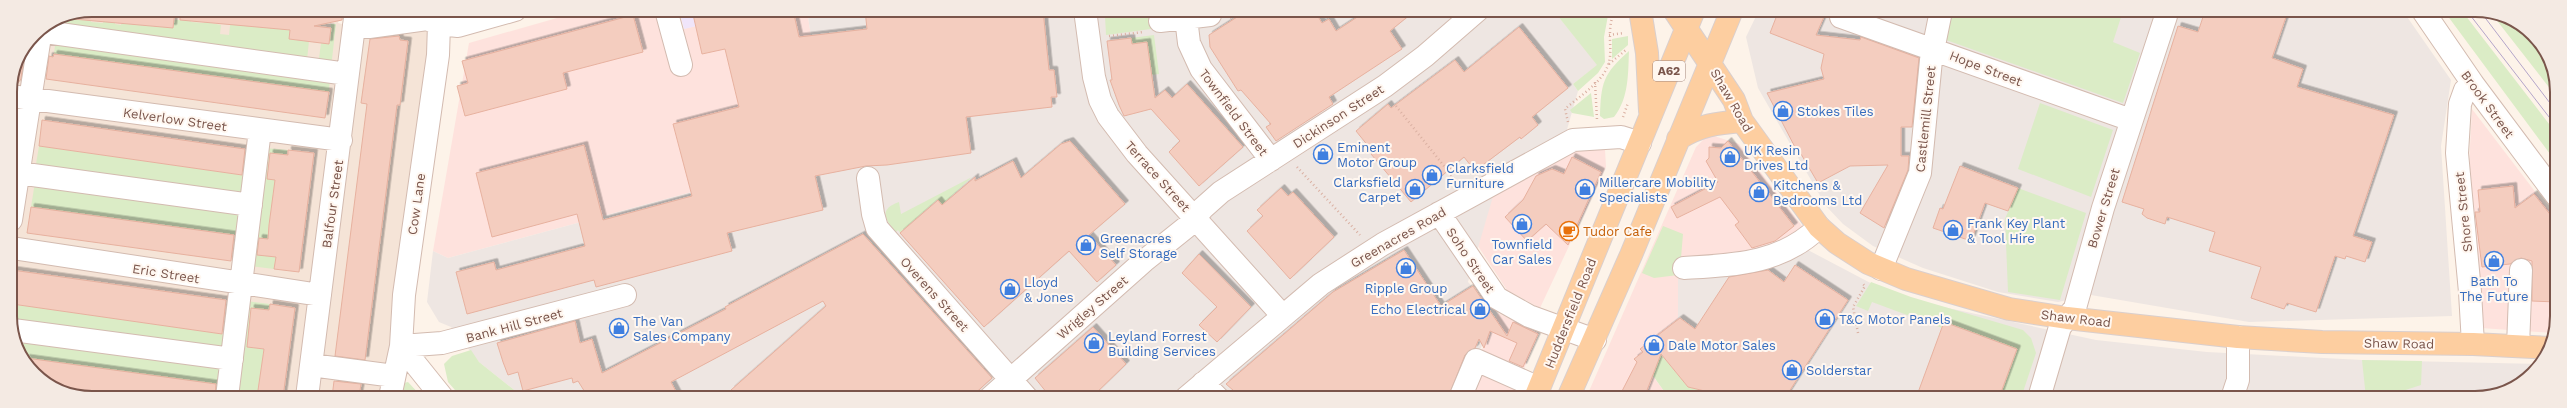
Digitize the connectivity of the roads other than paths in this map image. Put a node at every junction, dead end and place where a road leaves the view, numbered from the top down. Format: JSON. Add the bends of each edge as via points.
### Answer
{"nodes":[{"id":1,"x":438,"y":17,"type":"edge"},
{"id":2,"x":490,"y":17,"type":"edge"},
{"id":3,"x":668,"y":17,"type":"edge"},
{"id":4,"x":1086,"y":17,"type":"edge"},
{"id":5,"x":1194,"y":17,"type":"edge"},
{"id":6,"x":1470,"y":17,"type":"edge"},
{"id":7,"x":1641,"y":17,"type":"edge"},
{"id":8,"x":1729,"y":17,"type":"edge"},
{"id":9,"x":1841,"y":17,"type":"dead end"},
{"id":10,"x":1940,"y":17,"type":"edge"},
{"id":11,"x":2166,"y":17,"type":"edge"},
{"id":12,"x":2427,"y":17,"type":"edge"},
{"id":13,"x":355,"y":18,"type":"edge"},
{"id":14,"x":1186,"y":18,"type":"junction"},
{"id":15,"x":1691,"y":19,"type":"edge"},
{"id":16,"x":1155,"y":26,"type":"road end"},
{"id":17,"x":46,"y":32,"type":"edge"},
{"id":18,"x":37,"y":41,"type":"edge"},
{"id":19,"x":1934,"y":48,"type":"junction"},
{"id":20,"x":1710,"y":63,"type":"junction"},
{"id":21,"x":681,"y":65,"type":"dead end"},
{"id":22,"x":347,"y":74,"type":"junction"},
{"id":23,"x":2473,"y":84,"type":"junction"},
{"id":24,"x":21,"y":98,"type":"edge"},
{"id":25,"x":1650,"y":114,"type":"junction"},
{"id":26,"x":2131,"y":120,"type":"junction"},
{"id":27,"x":1742,"y":121,"type":"junction"},
{"id":28,"x":260,"y":130,"type":"junction"},
{"id":29,"x":1678,"y":139,"type":"junction"},
{"id":30,"x":341,"y":140,"type":"junction"},
{"id":31,"x":1640,"y":143,"type":"junction"},
{"id":32,"x":17,"y":147,"type":"edge"},
{"id":33,"x":1271,"y":160,"type":"junction"},
{"id":34,"x":17,"y":172,"type":"edge"},
{"id":35,"x":868,"y":178,"type":"dead end"},
{"id":36,"x":2550,"y":187,"type":"edge"},
{"id":37,"x":251,"y":205,"type":"junction"},
{"id":38,"x":1440,"y":213,"type":"junction"},
{"id":39,"x":1195,"y":217,"type":"junction"},
{"id":40,"x":1819,"y":227,"type":"junction"},
{"id":41,"x":17,"y":249,"type":"edge"},
{"id":42,"x":1684,"y":268,"type":"dead end"},
{"id":43,"x":1881,"y":269,"type":"junction"},
{"id":44,"x":2521,"y":270,"type":"dead end"},
{"id":45,"x":242,"y":285,"type":"junction"},
{"id":46,"x":320,"y":295,"type":"junction"},
{"id":47,"x":625,"y":295,"type":"dead end"},
{"id":48,"x":1282,"y":316,"type":"junction"},
{"id":49,"x":2067,"y":318,"type":"junction"},
{"id":50,"x":1564,"y":328,"type":"junction"},
{"id":51,"x":18,"y":331,"type":"edge"},
{"id":52,"x":2238,"y":337,"type":"junction"},
{"id":53,"x":1595,"y":340,"type":"junction"},
{"id":54,"x":2472,"y":344,"type":"junction"},
{"id":55,"x":401,"y":346,"type":"junction"},
{"id":56,"x":2518,"y":346,"type":"junction"},
{"id":57,"x":2543,"y":348,"type":"edge"},
{"id":58,"x":232,"y":359,"type":"junction"},
{"id":59,"x":311,"y":365,"type":"junction"},
{"id":60,"x":394,"y":376,"type":"junction"},
{"id":61,"x":1011,"y":379,"type":"junction"},
{"id":62,"x":1210,"y":390,"type":"edge"},
{"id":63,"x":228,"y":391,"type":"edge"},
{"id":64,"x":308,"y":391,"type":"edge"},
{"id":65,"x":391,"y":391,"type":"edge"},
{"id":66,"x":437,"y":391,"type":"edge"},
{"id":67,"x":998,"y":391,"type":"edge"},
{"id":68,"x":1021,"y":391,"type":"edge"},
{"id":69,"x":1463,"y":391,"type":"edge"},
{"id":70,"x":1533,"y":391,"type":"edge"},
{"id":71,"x":1538,"y":391,"type":"edge"},
{"id":72,"x":1571,"y":391,"type":"edge"},
{"id":73,"x":2041,"y":391,"type":"edge"},
{"id":74,"x":2234,"y":391,"type":"edge"}],
"edges":[{"from":1,"to":2,"type":"street","via":[[458,26]]},
{"from":1,"to":13,"type":"street","via":[[369,27]]},
{"from":1,"to":55,"type":"street","name":"Cow Lane","via":[[438,55],[404,295]]},
{"from":3,"to":21,"type":"street"},
{"from":4,"to":39,"type":"street","name":"Terrace Street","via":[[1094,77],[1100,100],[1108,116],[1137,154]]},
{"from":5,"to":14,"type":"street"},
{"from":6,"to":33,"type":"street","name":"Dickinson Street","via":[[1385,86]]},
{"from":7,"to":25,"type":"main road","via":[[1647,53]]},
{"from":8,"to":20,"type":"main road","number":"A62"},
{"from":9,"to":19,"type":"street","name":"Hope Street"},
{"from":10,"to":19,"type":"street","name":"Castlemill Street"},
{"from":11,"to":26,"type":"street","name":"Bower Street"},
{"from":12,"to":23,"type":"street","name":"Brook Street"},
{"from":13,"to":22,"type":"street","name":"Balfour Street"},
{"from":14,"to":16,"type":"street"},
{"from":14,"to":33,"type":"street","name":"Townfield Street","via":[[1189,42],[1201,70]]},
{"from":15,"to":20,"type":"main road","name":"Shaw Road"},
{"from":15,"to":25,"type":"main road","name":"Huddersfield Road","number":"A62"},
{"from":17,"to":22,"type":"street"},
{"from":18,"to":24,"type":"street"},
{"from":19,"to":26,"type":"street","name":"Hope Street"},
{"from":19,"to":43,"type":"street","name":"Castlemill Street","via":[[1920,173]]},
{"from":20,"to":27,"type":"main road","name":"Shaw Road","via":[[1740,110]]},
{"from":20,"to":29,"type":"main road","number":"A62"},
{"from":22,"to":30,"type":"street","name":"Balfour Street"},
{"from":23,"to":36,"type":"street","name":"Brook Street"},
{"from":23,"to":54,"type":"street","name":"Shore Street","via":[[2465,90],[2460,104],[2457,153],[2470,292]]},
{"from":24,"to":28,"type":"street","name":"Kelverlow Street"},
{"from":24,"to":32,"type":"street"},
{"from":25,"to":31,"type":"main road","name":"Huddersfield Road","number":"A62"},
{"from":26,"to":49,"type":"street","name":"Bower Street","via":[[2075,308]]},
{"from":27,"to":29,"type":"main road","via":[[1713,123]]},
{"from":27,"to":40,"type":"main road","name":"Shaw Road"},
{"from":28,"to":30,"type":"street","name":"Kelverlow Street"},
{"from":28,"to":37,"type":"street"},
{"from":29,"to":53,"type":"main road","number":"A62"},
{"from":30,"to":46,"type":"street","name":"Balfour Street"},
{"from":31,"to":38,"type":"street","name":"Greenacres Road","via":[[1621,137],[1571,132]]},
{"from":31,"to":50,"type":"main road","name":"Huddersfield Road","number":"A62"},
{"from":33,"to":39,"type":"street","name":"Dickinson Street","via":[[1221,192]]},
{"from":34,"to":37,"type":"street"},
{"from":35,"to":61,"type":"street","name":"Overens Street","via":[[877,228]]},
{"from":37,"to":45,"type":"street"},
{"from":38,"to":48,"type":"street","name":"Greenacres Road","via":[[1341,270]]},
{"from":38,"to":50,"type":"street","name":"Soho Street","via":[[1497,298],[1529,316]]},
{"from":39,"to":48,"type":"street","name":"Terrace Street"},
{"from":39,"to":61,"type":"street","name":"Wrigley Street","via":[[1189,225],[1144,261]]},
{"from":40,"to":42,"type":"street","via":[[1807,238],[1766,258],[1730,266]]},
{"from":40,"to":43,"type":"main road","name":"Shaw Road","via":[[1837,242]]},
{"from":41,"to":45,"type":"street","name":"Eric Street"},
{"from":43,"to":49,"type":"main road","name":"Shaw Road","via":[[1906,279],[2009,309]]},
{"from":44,"to":56,"type":"street"},
{"from":45,"to":46,"type":"street","name":"Eric Street"},
{"from":45,"to":58,"type":"street"},
{"from":46,"to":59,"type":"street","name":"Balfour Street"},
{"from":47,"to":55,"type":"street","name":"Bank Hill Street","via":[[442,343]]},
{"from":48,"to":62,"type":"street","name":"Greenacres Road"},
{"from":49,"to":52,"type":"main road","name":"Shaw Road"},
{"from":49,"to":73,"type":"street","name":"Bower Street","via":[[2060,327]]},
{"from":50,"to":53,"type":"street","name":"Soho Street"},
{"from":50,"to":71,"type":"main road","name":"Huddersfield Road","number":"A62"},
{"from":51,"to":58,"type":"street"},
{"from":52,"to":54,"type":"main road","name":"Shaw Road","via":[[2322,342]]},
{"from":52,"to":74,"type":"street","via":[[2238,380]]},
{"from":53,"to":72,"type":"main road","number":"A62"},
{"from":54,"to":56,"type":"main road","name":"Shaw Road"},
{"from":55,"to":60,"type":"street","name":"Cow Lane"},
{"from":55,"to":66,"type":"street"},
{"from":56,"to":57,"type":"main road","name":"Shaw Road"},
{"from":58,"to":63,"type":"street"},
{"from":59,"to":60,"type":"street"},
{"from":59,"to":64,"type":"street","name":"Balfour Street"},
{"from":60,"to":65,"type":"street","name":"Cow Lane"},
{"from":61,"to":67,"type":"street","name":"Wrigley Street"},
{"from":61,"to":68,"type":"street","name":"Overens Street"},
{"from":69,"to":70,"type":"street","via":[[1476,360]]}]}
